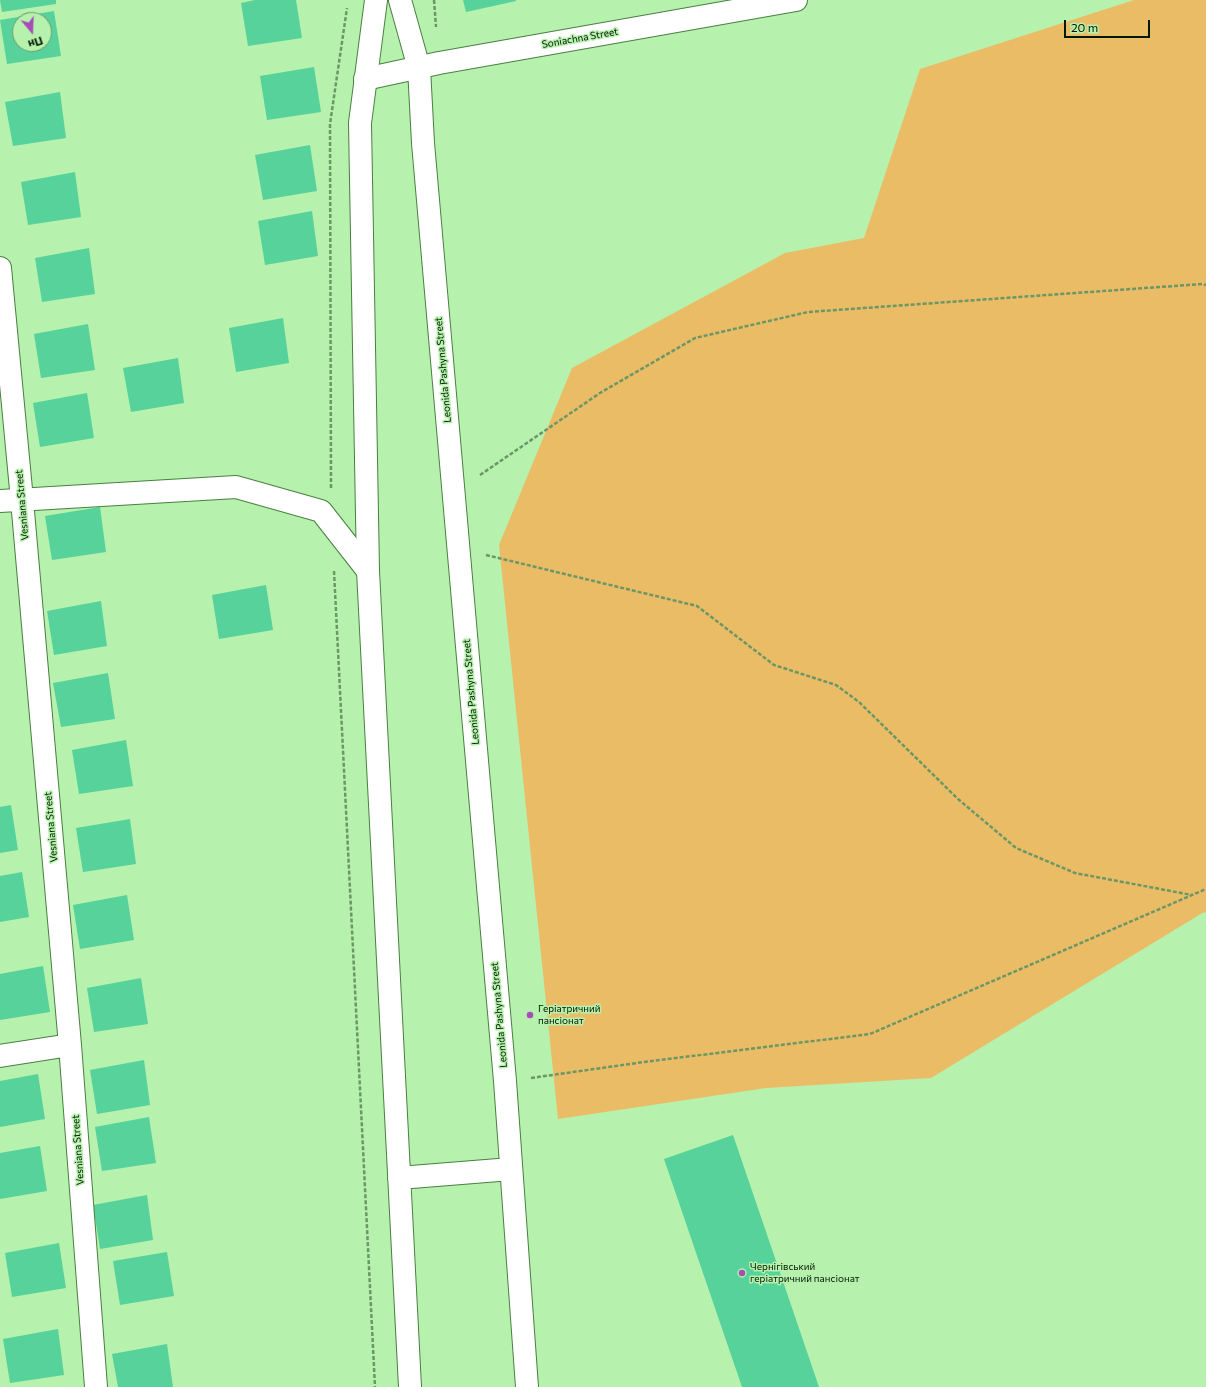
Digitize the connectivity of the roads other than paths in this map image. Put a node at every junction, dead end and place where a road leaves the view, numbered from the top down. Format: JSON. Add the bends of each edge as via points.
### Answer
{"nodes":[{"id":1,"x":376,"y":0,"type":"edge"},
{"id":2,"x":400,"y":0,"type":"edge"},
{"id":3,"x":796,"y":0,"type":"edge"},
{"id":4,"x":419,"y":68,"type":"junction"},
{"id":5,"x":365,"y":79,"type":"junction"},
{"id":6,"x":0,"y":268,"type":"edge"},
{"id":7,"x":22,"y":500,"type":"junction"},
{"id":8,"x":0,"y":501,"type":"edge"},
{"id":9,"x":368,"y":571,"type":"junction"},
{"id":10,"x":70,"y":1045,"type":"junction"},
{"id":11,"x":0,"y":1056,"type":"edge"},
{"id":12,"x":511,"y":1169,"type":"junction"},
{"id":13,"x":399,"y":1178,"type":"junction"},
{"id":14,"x":96,"y":1387,"type":"edge"},
{"id":15,"x":410,"y":1387,"type":"edge"},
{"id":16,"x":528,"y":1387,"type":"edge"}],
"edges":[{"from":1,"to":5,"type":"main road"},
{"from":2,"to":4,"type":"main road","name":"Leonida Pashyna Street"},
{"from":3,"to":4,"type":"main road","name":"Soniachna Street"},
{"from":4,"to":5,"type":"main road","name":"Soniachna Street"},
{"from":4,"to":12,"type":"main road","name":"Leonida Pashyna Street","via":[[423,143]]},
{"from":5,"to":9,"type":"main road","via":[[360,122]]},
{"from":6,"to":7,"type":"main road","name":"Vesniana Street"},
{"from":7,"to":8,"type":"main road"},
{"from":7,"to":9,"type":"main road","via":[[236,487],[321,511]]},
{"from":7,"to":10,"type":"main road","name":"Vesniana Street"},
{"from":9,"to":13,"type":"main road"},
{"from":10,"to":11,"type":"main road"},
{"from":10,"to":14,"type":"main road","name":"Vesniana Street"},
{"from":12,"to":13,"type":"main road"},
{"from":12,"to":16,"type":"main road","name":"Leonida Pashyna Street"},
{"from":13,"to":15,"type":"main road"}]}
